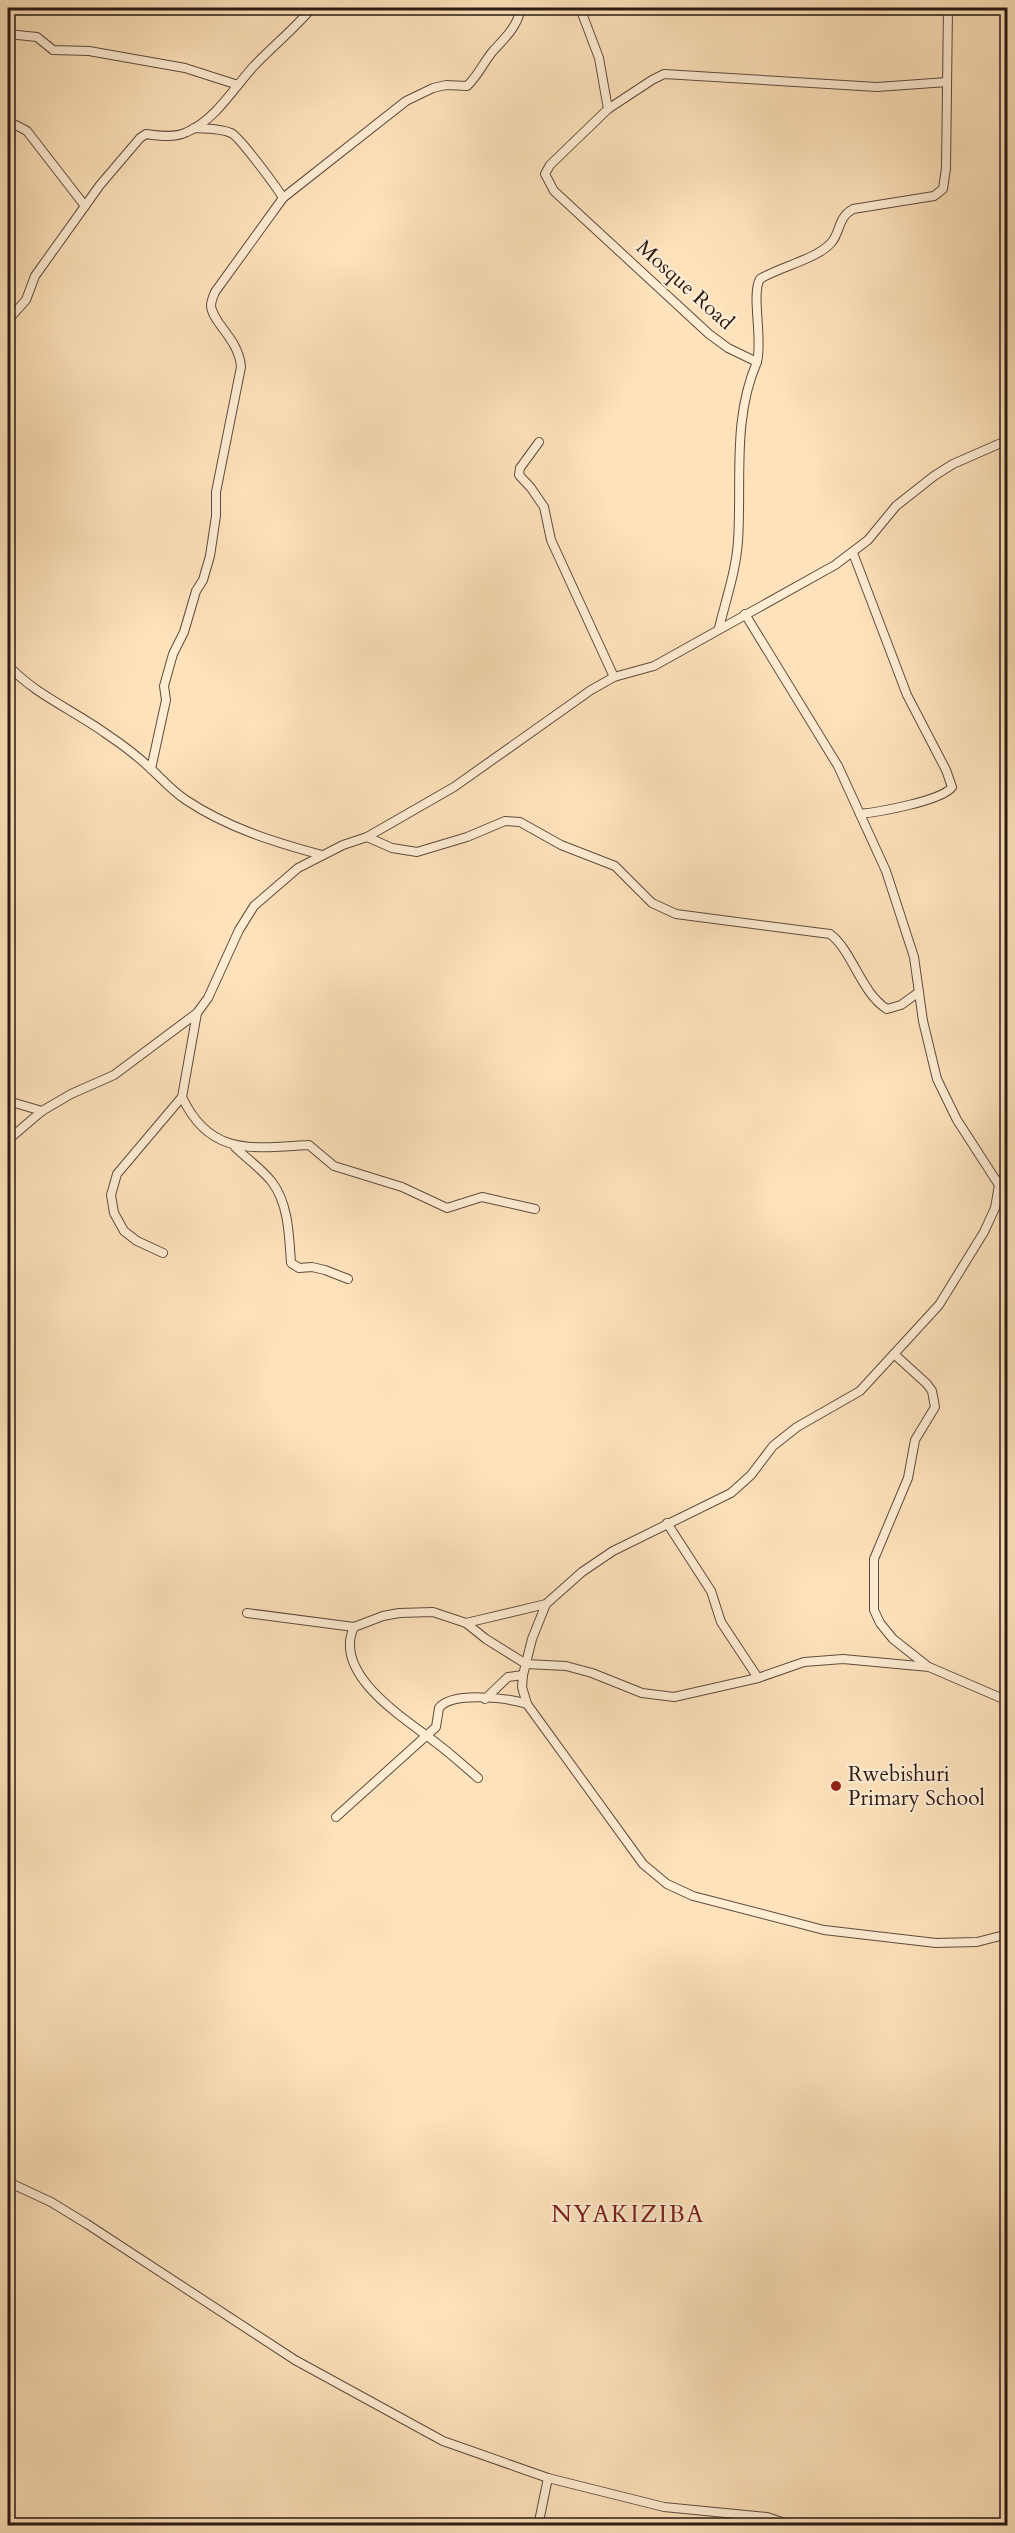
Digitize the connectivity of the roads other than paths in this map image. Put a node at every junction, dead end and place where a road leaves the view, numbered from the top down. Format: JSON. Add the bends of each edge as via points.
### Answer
{"nodes":[{"id":1,"x":312,"y":8,"type":"edge"},
{"id":2,"x":521,"y":8,"type":"edge"},
{"id":3,"x":580,"y":8,"type":"edge"},
{"id":4,"x":948,"y":8,"type":"edge"},
{"id":5,"x":8,"y":34,"type":"edge"},
{"id":6,"x":947,"y":82,"type":"junction"},
{"id":7,"x":238,"y":85,"type":"junction"},
{"id":8,"x":608,"y":109,"type":"junction"},
{"id":9,"x":8,"y":121,"type":"edge"},
{"id":10,"x":194,"y":128,"type":"junction"},
{"id":11,"x":283,"y":198,"type":"junction"},
{"id":12,"x":85,"y":206,"type":"junction"},
{"id":13,"x":8,"y":320,"type":"edge"},
{"id":14,"x":757,"y":362,"type":"junction"},
{"id":15,"x":1008,"y":440,"type":"edge"},
{"id":16,"x":539,"y":442,"type":"dead end"},
{"id":17,"x":853,"y":553,"type":"junction"},
{"id":18,"x":745,"y":614,"type":"junction"},
{"id":19,"x":719,"y":628,"type":"junction"},
{"id":20,"x":8,"y":665,"type":"edge"},
{"id":21,"x":614,"y":677,"type":"junction"},
{"id":22,"x":151,"y":769,"type":"junction"},
{"id":23,"x":860,"y":814,"type":"junction"},
{"id":24,"x":367,"y":837,"type":"junction"},
{"id":25,"x":322,"y":855,"type":"junction"},
{"id":26,"x":919,"y":992,"type":"junction"},
{"id":27,"x":197,"y":1013,"type":"junction"},
{"id":28,"x":182,"y":1097,"type":"junction"},
{"id":29,"x":8,"y":1101,"type":"edge"},
{"id":30,"x":42,"y":1111,"type":"junction"},
{"id":31,"x":8,"y":1140,"type":"edge"},
{"id":32,"x":235,"y":1147,"type":"junction"},
{"id":33,"x":1008,"y":1172,"type":"edge"},
{"id":34,"x":999,"y":1185,"type":"junction"},
{"id":35,"x":535,"y":1209,"type":"dead end"},
{"id":36,"x":163,"y":1253,"type":"dead end"},
{"id":37,"x":348,"y":1279,"type":"dead end"},
{"id":38,"x":894,"y":1354,"type":"junction"},
{"id":39,"x":667,"y":1523,"type":"junction"},
{"id":40,"x":546,"y":1604,"type":"junction"},
{"id":41,"x":248,"y":1613,"type":"dead end"},
{"id":42,"x":466,"y":1623,"type":"junction"},
{"id":43,"x":354,"y":1627,"type":"junction"},
{"id":44,"x":526,"y":1664,"type":"junction"},
{"id":45,"x":929,"y":1667,"type":"junction"},
{"id":46,"x":523,"y":1675,"type":"junction"},
{"id":47,"x":758,"y":1678,"type":"junction"},
{"id":48,"x":485,"y":1699,"type":"junction"},
{"id":49,"x":1008,"y":1701,"type":"edge"},
{"id":50,"x":527,"y":1704,"type":"junction"},
{"id":51,"x":426,"y":1735,"type":"junction"},
{"id":52,"x":478,"y":1778,"type":"dead end"},
{"id":53,"x":336,"y":1817,"type":"dead end"},
{"id":54,"x":1008,"y":1934,"type":"edge"},
{"id":55,"x":8,"y":2182,"type":"edge"},
{"id":56,"x":548,"y":2478,"type":"junction"},
{"id":57,"x":538,"y":2526,"type":"edge"},
{"id":58,"x":794,"y":2526,"type":"edge"}],
"edges":[{"from":1,"to":7,"type":"street"},
{"from":2,"to":11,"type":"street","via":[[513,31],[467,86],[433,88],[406,101]]},
{"from":3,"to":8,"type":"street","via":[[599,58]]},
{"from":4,"to":6,"type":"street"},
{"from":5,"to":7,"type":"street","via":[[37,37],[53,50],[88,51],[185,68]]},
{"from":6,"to":8,"type":"street","via":[[876,87],[664,74]]},
{"from":6,"to":14,"type":"street","via":[[943,189],[934,196],[853,209],[843,217],[825,248],[760,279],[757,290],[761,346]]},
{"from":7,"to":10,"type":"street"},
{"from":8,"to":14,"type":"street","name":"Mosque Road","via":[[550,165],[545,174],[548,183],[709,333],[728,348]]},
{"from":9,"to":12,"type":"street","via":[[27,131]]},
{"from":10,"to":11,"type":"street","via":[[237,136]]},
{"from":10,"to":12,"type":"street","via":[[176,135],[146,134]]},
{"from":11,"to":22,"type":"street","via":[[223,279],[211,303],[237,348],[241,367],[216,492],[210,556],[164,686],[166,700]]},
{"from":12,"to":13,"type":"street","via":[[35,276],[26,300]]},
{"from":14,"to":19,"type":"street","via":[[740,419],[738,543]]},
{"from":15,"to":17,"type":"street","via":[[934,476],[896,506]]},
{"from":16,"to":21,"type":"street","via":[[519,475],[544,507],[551,540]]},
{"from":17,"to":18,"type":"street"},
{"from":17,"to":23,"type":"street","via":[[907,695],[952,788],[942,795]]},
{"from":18,"to":19,"type":"street"},
{"from":18,"to":23,"type":"street","via":[[838,766]]},
{"from":19,"to":21,"type":"street","via":[[654,666]]},
{"from":20,"to":22,"type":"street","via":[[24,682],[104,732]]},
{"from":21,"to":24,"type":"street","via":[[454,787]]},
{"from":22,"to":25,"type":"street","via":[[186,800],[222,822]]},
{"from":23,"to":26,"type":"street","via":[[902,913]]},
{"from":24,"to":25,"type":"street"},
{"from":24,"to":26,"type":"street","via":[[392,848],[417,852],[505,821],[520,822],[561,845],[615,866],[652,903],[676,914],[830,934],[887,1009],[901,1005]]},
{"from":25,"to":27,"type":"street","via":[[298,868],[254,906]]},
{"from":26,"to":34,"type":"street","via":[[941,1089]]},
{"from":27,"to":28,"type":"street"},
{"from":27,"to":30,"type":"street","via":[[114,1075]]},
{"from":28,"to":32,"type":"street","via":[[208,1132]]},
{"from":28,"to":36,"type":"street","via":[[117,1174],[111,1195],[114,1213],[124,1231]]},
{"from":29,"to":30,"type":"street"},
{"from":30,"to":31,"type":"street"},
{"from":32,"to":35,"type":"street","via":[[309,1145],[334,1166],[402,1187],[447,1208],[482,1197]]},
{"from":32,"to":37,"type":"street","via":[[264,1173],[278,1192],[289,1230],[291,1263]]},
{"from":33,"to":34,"type":"street"},
{"from":34,"to":38,"type":"street","via":[[995,1209],[984,1232],[939,1305]]},
{"from":38,"to":39,"type":"street","via":[[860,1391],[797,1427],[773,1446],[751,1475],[731,1492]]},
{"from":38,"to":45,"type":"street","via":[[927,1384],[935,1407],[915,1440],[908,1478],[874,1559],[874,1610],[893,1639]]},
{"from":39,"to":40,"type":"street","via":[[589,1566]]},
{"from":39,"to":47,"type":"street","via":[[711,1591],[721,1622]]},
{"from":40,"to":42,"type":"street"},
{"from":40,"to":44,"type":"street"},
{"from":41,"to":43,"type":"street"},
{"from":42,"to":43,"type":"street","via":[[420,1611],[383,1616]]},
{"from":42,"to":44,"type":"street"},
{"from":43,"to":51,"type":"street","via":[[349,1650],[362,1676],[388,1705]]},
{"from":44,"to":46,"type":"street"},
{"from":44,"to":47,"type":"street","via":[[566,1666],[642,1693],[674,1697]]},
{"from":45,"to":47,"type":"street","via":[[823,1659]]},
{"from":45,"to":49,"type":"street"},
{"from":46,"to":48,"type":"street","via":[[508,1677]]},
{"from":46,"to":50,"type":"street"},
{"from":48,"to":50,"type":"street","via":[[507,1698]]},
{"from":48,"to":51,"type":"street","via":[[448,1700],[439,1708],[436,1727]]},
{"from":50,"to":54,"type":"street","via":[[644,1864],[667,1884],[693,1896],[824,1930],[936,1943],[976,1942]]},
{"from":51,"to":52,"type":"street"},
{"from":51,"to":53,"type":"street"},
{"from":55,"to":56,"type":"street","via":[[87,2224],[294,2360],[345,2389],[443,2441]]},
{"from":56,"to":57,"type":"street"},
{"from":56,"to":58,"type":"street","via":[[679,2510],[767,2517]]}]}
